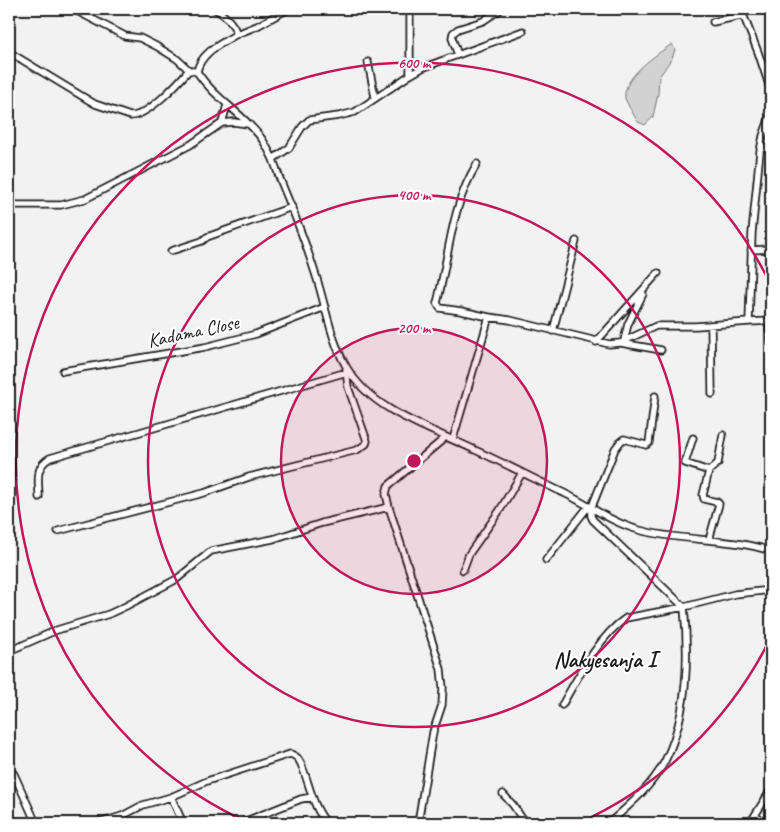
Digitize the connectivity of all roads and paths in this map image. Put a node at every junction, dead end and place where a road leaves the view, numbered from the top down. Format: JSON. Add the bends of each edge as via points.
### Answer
{"nodes":[{"id":1,"x":73,"y":9,"type":"edge"},
{"id":2,"x":214,"y":9,"type":"edge"},
{"id":3,"x":288,"y":9,"type":"edge"},
{"id":4,"x":410,"y":9,"type":"edge"},
{"id":5,"x":501,"y":9,"type":"edge"},
{"id":6,"x":713,"y":22,"type":"dead end"},
{"id":7,"x":523,"y":31,"type":"dead end"},
{"id":8,"x":237,"y":34,"type":"junction"},
{"id":9,"x":9,"y":52,"type":"edge"},
{"id":10,"x":458,"y":55,"type":"junction"},
{"id":11,"x":368,"y":62,"type":"dead end"},
{"id":12,"x":188,"y":70,"type":"junction"},
{"id":13,"x":197,"y":72,"type":"junction"},
{"id":14,"x":410,"y":75,"type":"junction"},
{"id":15,"x":771,"y":91,"type":"edge"},
{"id":16,"x":375,"y":97,"type":"junction"},
{"id":17,"x":227,"y":105,"type":"junction"},
{"id":18,"x":771,"y":114,"type":"edge"},
{"id":19,"x":222,"y":123,"type":"junction"},
{"id":20,"x":249,"y":124,"type":"junction"},
{"id":21,"x":761,"y":147,"type":"junction"},
{"id":22,"x":771,"y":149,"type":"edge"},
{"id":23,"x":273,"y":159,"type":"junction"},
{"id":24,"x":477,"y":164,"type":"dead end"},
{"id":25,"x":9,"y":205,"type":"edge"},
{"id":26,"x":292,"y":207,"type":"junction"},
{"id":27,"x":576,"y":241,"type":"dead end"},
{"id":28,"x":771,"y":249,"type":"edge"},
{"id":29,"x":751,"y":250,"type":"junction"},
{"id":30,"x":171,"y":251,"type":"dead end"},
{"id":31,"x":324,"y":308,"type":"junction"},
{"id":32,"x":489,"y":318,"type":"junction"},
{"id":33,"x":770,"y":321,"type":"edge"},
{"id":34,"x":749,"y":322,"type":"junction"},
{"id":35,"x":711,"y":325,"type":"junction"},
{"id":36,"x":553,"y":331,"type":"junction"},
{"id":37,"x":596,"y":342,"type":"junction"},
{"id":38,"x":622,"y":342,"type":"junction"},
{"id":39,"x":771,"y":344,"type":"edge"},
{"id":40,"x":660,"y":350,"type":"dead end"},
{"id":41,"x":346,"y":370,"type":"junction"},
{"id":42,"x":63,"y":371,"type":"dead end"},
{"id":43,"x":712,"y":394,"type":"dead end"},
{"id":44,"x":655,"y":396,"type":"dead end"},
{"id":45,"x":723,"y":435,"type":"dead end"},
{"id":46,"x":450,"y":438,"type":"junction"},
{"id":47,"x":693,"y":438,"type":"dead end"},
{"id":48,"x":709,"y":471,"type":"junction"},
{"id":49,"x":522,"y":473,"type":"junction"},
{"id":50,"x":39,"y":497,"type":"dead end"},
{"id":51,"x":389,"y":507,"type":"junction"},
{"id":52,"x":589,"y":508,"type":"junction"},
{"id":53,"x":58,"y":531,"type":"dead end"},
{"id":54,"x":709,"y":540,"type":"junction"},
{"id":55,"x":771,"y":551,"type":"edge"},
{"id":56,"x":546,"y":560,"type":"dead end"},
{"id":57,"x":462,"y":570,"type":"dead end"},
{"id":58,"x":771,"y":590,"type":"edge"},
{"id":59,"x":684,"y":608,"type":"junction"},
{"id":60,"x":9,"y":651,"type":"edge"},
{"id":61,"x":562,"y":705,"type":"dead end"},
{"id":62,"x":9,"y":776,"type":"edge"},
{"id":63,"x":771,"y":790,"type":"edge"},
{"id":64,"x":503,"y":794,"type":"dead end"},
{"id":65,"x":171,"y":797,"type":"junction"},
{"id":66,"x":312,"y":797,"type":"junction"},
{"id":67,"x":756,"y":815,"type":"junction"},
{"id":68,"x":36,"y":823,"type":"edge"},
{"id":69,"x":99,"y":823,"type":"edge"},
{"id":70,"x":183,"y":823,"type":"edge"},
{"id":71,"x":241,"y":823,"type":"edge"},
{"id":72,"x":327,"y":823,"type":"edge"},
{"id":73,"x":418,"y":823,"type":"edge"},
{"id":74,"x":525,"y":823,"type":"edge"},
{"id":75,"x":609,"y":823,"type":"edge"},
{"id":76,"x":750,"y":823,"type":"edge"},
{"id":77,"x":762,"y":823,"type":"edge"}],
"edges":[{"from":1,"to":12,"type":"street","via":[[125,36],[140,38],[156,46]]},
{"from":2,"to":8,"type":"street","via":[[229,20]]},
{"from":3,"to":8,"type":"street"},
{"from":4,"to":14,"type":"street"},
{"from":5,"to":10,"type":"street","via":[[483,22],[452,33]]},
{"from":6,"to":15,"type":"street","via":[[744,17]]},
{"from":7,"to":10,"type":"street"},
{"from":8,"to":13,"type":"street","via":[[202,59]]},
{"from":9,"to":12,"type":"street","via":[[95,104],[130,116],[142,114]]},
{"from":10,"to":14,"type":"street"},
{"from":11,"to":16,"type":"street"},
{"from":12,"to":13,"type":"street"},
{"from":13,"to":17,"type":"street"},
{"from":14,"to":16,"type":"street"},
{"from":16,"to":23,"type":"street","via":[[355,112],[309,120],[289,148]]},
{"from":17,"to":19,"type":"street"},
{"from":17,"to":20,"type":"street"},
{"from":18,"to":21,"type":"street"},
{"from":19,"to":20,"type":"street"},
{"from":19,"to":25,"type":"street","via":[[190,145],[85,199],[61,205]]},
{"from":20,"to":23,"type":"street"},
{"from":21,"to":22,"type":"street"},
{"from":21,"to":29,"type":"street"},
{"from":23,"to":26,"type":"street"},
{"from":24,"to":32,"type":"street","via":[[456,215],[437,303],[445,310],[461,310]]},
{"from":26,"to":30,"type":"street"},
{"from":26,"to":31,"type":"street"},
{"from":27,"to":36,"type":"street"},
{"from":28,"to":29,"type":"street"},
{"from":29,"to":34,"type":"street"},
{"from":31,"to":41,"type":"street"},
{"from":31,"to":42,"type":"street","name":"Kadama Close","via":[[256,334],[205,347]]},
{"from":32,"to":36,"type":"street"},
{"from":32,"to":46,"type":"street"},
{"from":33,"to":34,"type":"street"},
{"from":33,"to":39,"type":"street"},
{"from":34,"to":35,"type":"street"},
{"from":35,"to":38,"type":"street","via":[[656,326]]},
{"from":35,"to":43,"type":"street"},
{"from":36,"to":37,"type":"street"},
{"from":37,"to":38,"type":"street"},
{"from":37,"to":38,"type":"street","via":[[658,273],[637,303]]},
{"from":38,"to":40,"type":"street"},
{"from":41,"to":46,"type":"street","via":[[377,399],[407,419]]},
{"from":41,"to":50,"type":"street","via":[[50,458],[40,464]]},
{"from":41,"to":53,"type":"street","via":[[348,386],[367,441],[358,450]]},
{"from":44,"to":52,"type":"street","via":[[649,443],[621,441]]},
{"from":45,"to":48,"type":"street","via":[[718,463]]},
{"from":46,"to":49,"type":"street"},
{"from":46,"to":51,"type":"street","via":[[388,486]]},
{"from":47,"to":48,"type":"street","via":[[685,462]]},
{"from":48,"to":54,"type":"street","via":[[703,497],[719,504]]},
{"from":49,"to":52,"type":"street"},
{"from":49,"to":57,"type":"street"},
{"from":51,"to":60,"type":"street","via":[[273,539],[211,551],[177,579],[126,606]]},
{"from":51,"to":73,"type":"street","via":[[441,669],[443,688]]},
{"from":52,"to":54,"type":"street","via":[[621,525],[639,530]]},
{"from":52,"to":56,"type":"street"},
{"from":52,"to":59,"type":"street","via":[[593,520]]},
{"from":54,"to":55,"type":"street"},
{"from":58,"to":59,"type":"street","via":[[736,594]]},
{"from":59,"to":61,"type":"street","via":[[626,618],[618,623],[603,640]]},
{"from":59,"to":75,"type":"street","via":[[687,638],[683,702],[672,742],[665,761],[642,793]]},
{"from":62,"to":68,"type":"street","via":[[14,774]]},
{"from":63,"to":67,"type":"street"},
{"from":64,"to":74,"type":"street"},
{"from":65,"to":66,"type":"street","via":[[207,780],[290,754],[301,764]]},
{"from":65,"to":69,"type":"street"},
{"from":65,"to":70,"type":"street"},
{"from":66,"to":71,"type":"street"},
{"from":66,"to":72,"type":"street"},
{"from":67,"to":76,"type":"street"},
{"from":67,"to":77,"type":"street"}]}
